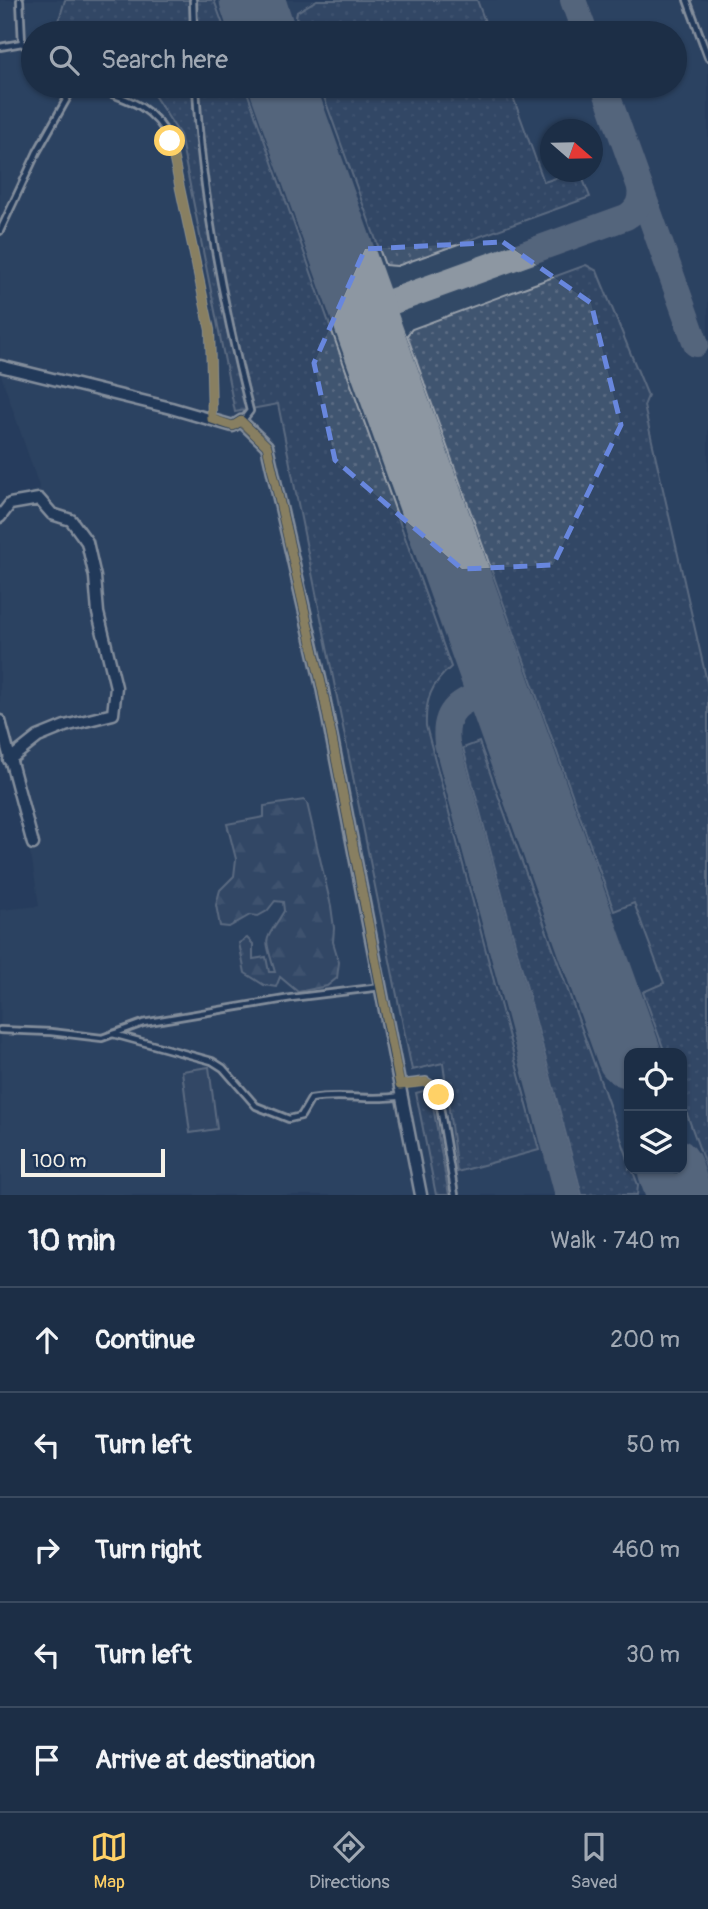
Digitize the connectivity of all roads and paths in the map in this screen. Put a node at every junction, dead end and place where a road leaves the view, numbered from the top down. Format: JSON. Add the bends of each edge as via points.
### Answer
{"nodes":[{"id":1,"x":20,"y":0,"type":"edge"},
{"id":2,"x":192,"y":0,"type":"edge"},
{"id":3,"x":687,"y":0,"type":"edge"},
{"id":4,"x":193,"y":21,"type":"edge"},
{"id":5,"x":21,"y":22,"type":"edge"},
{"id":6,"x":21,"y":43,"type":"edge"},
{"id":7,"x":0,"y":47,"type":"edge"},
{"id":8,"x":708,"y":57,"type":"edge"},
{"id":9,"x":67,"y":98,"type":"edge"},
{"id":10,"x":127,"y":98,"type":"edge"},
{"id":11,"x":196,"y":98,"type":"edge"},
{"id":12,"x":0,"y":231,"type":"edge"},
{"id":13,"x":0,"y":366,"type":"edge"},
{"id":14,"x":212,"y":419,"type":"junction"},
{"id":15,"x":241,"y":421,"type":"junction"},
{"id":16,"x":0,"y":517,"type":"edge"},
{"id":17,"x":0,"y":721,"type":"edge"},
{"id":18,"x":9,"y":760,"type":"junction"},
{"id":19,"x":33,"y":844,"type":"dead end"},
{"id":20,"x":382,"y":987,"type":"junction"},
{"id":21,"x":0,"y":1030,"type":"edge"},
{"id":22,"x":113,"y":1034,"type":"junction"},
{"id":23,"x":400,"y":1085,"type":"junction"},
{"id":24,"x":402,"y":1096,"type":"junction"},
{"id":25,"x":421,"y":1195,"type":"edge"},
{"id":26,"x":455,"y":1195,"type":"edge"}],
"edges":[{"from":1,"to":5,"type":"lane"},
{"from":2,"to":4,"type":"lane"},
{"from":3,"to":8,"type":"lane"},
{"from":6,"to":7,"type":"lane"},
{"from":9,"to":12,"type":"lane"},
{"from":10,"to":14,"type":"lane","via":[[164,127],[170,141],[210,330]]},
{"from":11,"to":15,"type":"lane","via":[[216,257],[250,411]]},
{"from":13,"to":14,"type":"street"},
{"from":14,"to":15,"type":"street","via":[[233,426]]},
{"from":15,"to":20,"type":"street","via":[[267,446],[322,687]]},
{"from":16,"to":18,"type":"street","via":[[10,504],[39,499],[52,514],[71,520],[87,542],[116,687],[113,714],[38,737]]},
{"from":17,"to":18,"type":"street"},
{"from":18,"to":19,"type":"street"},
{"from":20,"to":22,"type":"lane","via":[[143,1023]]},
{"from":20,"to":23,"type":"street"},
{"from":21,"to":22,"type":"lane","via":[[102,1038]]},
{"from":22,"to":24,"type":"lane","via":[[212,1061],[256,1106],[289,1119],[301,1116],[311,1099]]},
{"from":23,"to":24,"type":"street"},
{"from":23,"to":26,"type":"lane","via":[[426,1082],[437,1089]]},
{"from":24,"to":25,"type":"street"}]}
